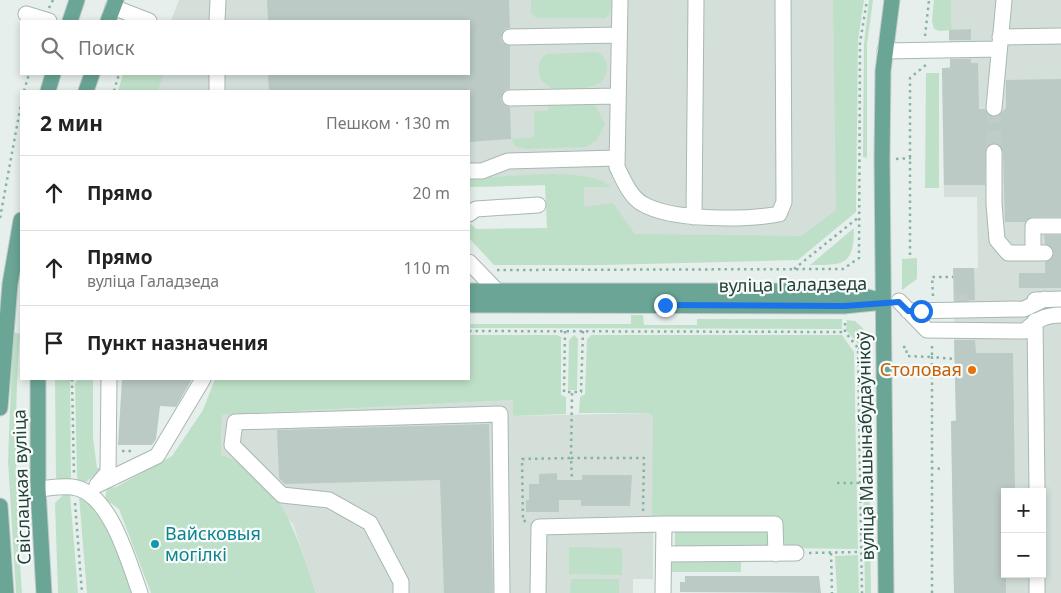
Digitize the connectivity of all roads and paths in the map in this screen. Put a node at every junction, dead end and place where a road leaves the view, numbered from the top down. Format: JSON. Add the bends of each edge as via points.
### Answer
{"nodes":[{"id":1,"x":77,"y":0,"type":"edge"},
{"id":2,"x":218,"y":0,"type":"edge"},
{"id":3,"x":620,"y":0,"type":"edge"},
{"id":4,"x":696,"y":0,"type":"edge"},
{"id":5,"x":783,"y":0,"type":"edge"},
{"id":6,"x":867,"y":0,"type":"edge"},
{"id":7,"x":892,"y":0,"type":"edge"},
{"id":8,"x":929,"y":0,"type":"edge"},
{"id":9,"x":1004,"y":0,"type":"edge"},
{"id":10,"x":113,"y":9,"type":"edge"},
{"id":11,"x":26,"y":14,"type":"dead end"},
{"id":12,"x":46,"y":20,"type":"edge"},
{"id":13,"x":70,"y":20,"type":"edge"},
{"id":14,"x":146,"y":20,"type":"edge"},
{"id":15,"x":216,"y":20,"type":"edge"},
{"id":16,"x":619,"y":35,"type":"junction"},
{"id":17,"x":1061,"y":36,"type":"edge"},
{"id":18,"x":510,"y":37,"type":"dead end"},
{"id":19,"x":1000,"y":43,"type":"junction"},
{"id":20,"x":926,"y":50,"type":"junction"},
{"id":21,"x":885,"y":51,"type":"junction"},
{"id":22,"x":28,"y":75,"type":"edge"},
{"id":23,"x":53,"y":75,"type":"edge"},
{"id":24,"x":92,"y":75,"type":"edge"},
{"id":25,"x":119,"y":75,"type":"edge"},
{"id":26,"x":217,"y":75,"type":"edge"},
{"id":27,"x":24,"y":90,"type":"edge"},
{"id":28,"x":48,"y":90,"type":"edge"},
{"id":29,"x":86,"y":90,"type":"edge"},
{"id":30,"x":114,"y":90,"type":"edge"},
{"id":31,"x":217,"y":90,"type":"edge"},
{"id":32,"x":618,"y":96,"type":"junction"},
{"id":33,"x":510,"y":98,"type":"dead end"},
{"id":34,"x":994,"y":108,"type":"tunnel mouth"},
{"id":35,"x":20,"y":109,"type":"edge"},
{"id":36,"x":994,"y":152,"type":"tunnel mouth"},
{"id":37,"x":617,"y":158,"type":"junction"},
{"id":38,"x":470,"y":171,"type":"edge"},
{"id":39,"x":538,"y":205,"type":"dead end"},
{"id":40,"x":470,"y":213,"type":"edge"},
{"id":41,"x":694,"y":217,"type":"junction"},
{"id":42,"x":859,"y":217,"type":"junction"},
{"id":43,"x":0,"y":218,"type":"edge"},
{"id":44,"x":20,"y":225,"type":"edge"},
{"id":45,"x":1061,"y":226,"type":"edge"},
{"id":46,"x":910,"y":255,"type":"dead end"},
{"id":47,"x":12,"y":262,"type":"edge"},
{"id":48,"x":470,"y":263,"type":"edge"},
{"id":49,"x":793,"y":269,"type":"junction"},
{"id":50,"x":843,"y":269,"type":"junction"},
{"id":51,"x":497,"y":270,"type":"dead end"},
{"id":52,"x":843,"y":274,"type":"dead end"},
{"id":53,"x":953,"y":277,"type":"dead end"},
{"id":54,"x":932,"y":278,"type":"dead end"},
{"id":55,"x":10,"y":284,"type":"edge"},
{"id":56,"x":470,"y":291,"type":"edge"},
{"id":57,"x":498,"y":292,"type":"junction"},
{"id":58,"x":1045,"y":299,"type":"junction"},
{"id":59,"x":1061,"y":299,"type":"edge"},
{"id":60,"x":883,"y":301,"type":"junction"},
{"id":61,"x":975,"y":301,"type":"tunnel mouth"},
{"id":62,"x":954,"y":302,"type":"tunnel mouth"},
{"id":63,"x":470,"y":306,"type":"edge"},
{"id":64,"x":903,"y":306,"type":"junction"},
{"id":65,"x":1061,"y":315,"type":"edge"},
{"id":66,"x":1035,"y":321,"type":"junction"},
{"id":67,"x":845,"y":323,"type":"dead end"},
{"id":68,"x":470,"y":331,"type":"edge"},
{"id":69,"x":565,"y":331,"type":"junction"},
{"id":70,"x":582,"y":331,"type":"junction"},
{"id":71,"x":845,"y":332,"type":"junction"},
{"id":72,"x":858,"y":348,"type":"junction"},
{"id":73,"x":867,"y":348,"type":"dead end"},
{"id":74,"x":903,"y":348,"type":"dead end"},
{"id":75,"x":918,"y":356,"type":"dead end"},
{"id":76,"x":955,"y":359,"type":"dead end"},
{"id":77,"x":38,"y":380,"type":"edge"},
{"id":78,"x":202,"y":380,"type":"edge"},
{"id":79,"x":113,"y":381,"type":"edge"},
{"id":80,"x":572,"y":393,"type":"junction"},
{"id":81,"x":0,"y":408,"type":"edge"},
{"id":82,"x":571,"y":458,"type":"junction"},
{"id":83,"x":932,"y":468,"type":"junction"},
{"id":84,"x":944,"y":469,"type":"dead end"},
{"id":85,"x":572,"y":480,"type":"dead end"},
{"id":86,"x":836,"y":483,"type":"dead end"},
{"id":87,"x":860,"y":483,"type":"junction"},
{"id":88,"x":38,"y":488,"type":"junction"},
{"id":89,"x":1036,"y":488,"type":"edge"},
{"id":90,"x":93,"y":490,"type":"junction"},
{"id":91,"x":0,"y":506,"type":"edge"},
{"id":92,"x":533,"y":521,"type":"dead end"},
{"id":93,"x":664,"y":524,"type":"junction"},
{"id":94,"x":643,"y":525,"type":"junction"},
{"id":95,"x":860,"y":552,"type":"junction"},
{"id":96,"x":832,"y":553,"type":"junction"},
{"id":97,"x":664,"y":554,"type":"junction"},
{"id":98,"x":776,"y":554,"type":"junction"},
{"id":99,"x":796,"y":554,"type":"joint"},
{"id":100,"x":1037,"y":578,"type":"edge"},
{"id":101,"x":6,"y":593,"type":"edge"},
{"id":102,"x":44,"y":593,"type":"edge"},
{"id":103,"x":140,"y":593,"type":"edge"},
{"id":104,"x":401,"y":593,"type":"edge"},
{"id":105,"x":502,"y":593,"type":"edge"},
{"id":106,"x":538,"y":593,"type":"edge"},
{"id":107,"x":663,"y":593,"type":"edge"},
{"id":108,"x":832,"y":593,"type":"edge"},
{"id":109,"x":862,"y":593,"type":"edge"},
{"id":110,"x":886,"y":593,"type":"edge"},
{"id":111,"x":932,"y":593,"type":"edge"},
{"id":112,"x":1037,"y":593,"type":"edge"}],
"edges":[{"from":1,"to":13,"type":"main road"},
{"from":2,"to":15,"type":"street"},
{"from":3,"to":16,"type":"street"},
{"from":4,"to":41,"type":"street"},
{"from":5,"to":41,"type":"street","via":[[784,202],[779,214],[764,217]]},
{"from":6,"to":42,"type":"path","via":[[860,43]]},
{"from":7,"to":21,"type":"main road","name":"вуліца Машынабудаўнікоў"},
{"from":8,"to":20,"type":"path"},
{"from":9,"to":19,"type":"street"},
{"from":10,"to":14,"type":"street"},
{"from":11,"to":12,"type":"street"},
{"from":16,"to":18,"type":"street"},
{"from":16,"to":32,"type":"street"},
{"from":17,"to":19,"type":"street"},
{"from":19,"to":20,"type":"street"},
{"from":19,"to":34,"type":"street"},
{"from":20,"to":21,"type":"street"},
{"from":20,"to":46,"type":"path","via":[[927,65],[910,78]]},
{"from":21,"to":60,"type":"main road","name":"вуліца Машынабудаўнікоў"},
{"from":22,"to":27,"type":"path"},
{"from":23,"to":28,"type":"main road"},
{"from":24,"to":29,"type":"main road"},
{"from":25,"to":30,"type":"path"},
{"from":26,"to":31,"type":"street"},
{"from":32,"to":33,"type":"street"},
{"from":32,"to":37,"type":"street"},
{"from":35,"to":43,"type":"path"},
{"from":36,"to":45,"type":"street","via":[[997,240],[1008,253],[1039,253],[1033,226]]},
{"from":37,"to":38,"type":"street","via":[[508,161],[482,171]]},
{"from":37,"to":41,"type":"street","via":[[617,167],[625,184],[642,204]]},
{"from":39,"to":40,"type":"street","via":[[476,209]]},
{"from":42,"to":49,"type":"path"},
{"from":42,"to":50,"type":"path","via":[[859,258]]},
{"from":44,"to":47,"type":"main road","name":"Свіслацкая вуліца"},
{"from":47,"to":55,"type":"main road","name":"Свіслацкая вуліца"},
{"from":48,"to":57,"type":"street"},
{"from":49,"to":50,"type":"path"},
{"from":49,"to":51,"type":"path"},
{"from":50,"to":52,"type":"path"},
{"from":53,"to":54,"type":"path"},
{"from":55,"to":81,"type":"main road","name":"Свіслацкая вуліца"},
{"from":56,"to":57,"type":"main road","name":"вуліца Галадзеда"},
{"from":57,"to":60,"type":"main road","name":"вуліца Галадзеда","via":[[844,291]]},
{"from":58,"to":59,"type":"street"},
{"from":58,"to":61,"type":"street"},
{"from":58,"to":64,"type":"street","via":[[1024,309]]},
{"from":60,"to":63,"type":"main road","name":"вуліца Галадзеда","via":[[844,306]]},
{"from":60,"to":64,"type":"street"},
{"from":60,"to":110,"type":"main road","name":"вуліца Машынабудаўнікоў"},
{"from":62,"to":64,"type":"street"},
{"from":64,"to":66,"type":"street","via":[[927,330],[1025,331]]},
{"from":65,"to":66,"type":"street","via":[[1049,315]]},
{"from":66,"to":89,"type":"street"},
{"from":67,"to":71,"type":"path"},
{"from":68,"to":69,"type":"path"},
{"from":69,"to":70,"type":"path"},
{"from":69,"to":80,"type":"path","via":[[564,392]]},
{"from":70,"to":71,"type":"path"},
{"from":70,"to":80,"type":"path","via":[[581,392]]},
{"from":71,"to":72,"type":"path"},
{"from":72,"to":73,"type":"path"},
{"from":72,"to":87,"type":"path"},
{"from":74,"to":75,"type":"path","via":[[906,347],[907,356]]},
{"from":76,"to":83,"type":"path","via":[[932,357]]},
{"from":77,"to":88,"type":"main road","name":"Свіслацкая вуліца"},
{"from":78,"to":90,"type":"street","via":[[157,456]]},
{"from":79,"to":90,"type":"street","via":[[108,472]]},
{"from":80,"to":82,"type":"path"},
{"from":82,"to":85,"type":"path"},
{"from":82,"to":92,"type":"path","via":[[522,459],[523,521]]},
{"from":82,"to":94,"type":"path","via":[[644,458]]},
{"from":83,"to":84,"type":"path"},
{"from":83,"to":111,"type":"path"},
{"from":86,"to":87,"type":"path"},
{"from":87,"to":95,"type":"path"},
{"from":88,"to":90,"type":"street"},
{"from":88,"to":102,"type":"main road","name":"Свіслацкая вуліца"},
{"from":90,"to":103,"type":"street","via":[[109,515]]},
{"from":91,"to":101,"type":"main road","name":"Свіслацкая вуліца"},
{"from":93,"to":94,"type":"street"},
{"from":93,"to":97,"type":"street"},
{"from":93,"to":98,"type":"street","via":[[775,524]]},
{"from":94,"to":106,"type":"street","via":[[539,527]]},
{"from":95,"to":96,"type":"path"},
{"from":95,"to":109,"type":"path"},
{"from":96,"to":99,"type":"path"},
{"from":96,"to":108,"type":"path"},
{"from":97,"to":98,"type":"street"},
{"from":97,"to":107,"type":"street"},
{"from":98,"to":99,"type":"street"},
{"from":100,"to":112,"type":"street"},
{"from":104,"to":105,"type":"street","via":[[401,582],[370,523],[329,500],[282,495],[232,445],[234,422],[500,414]]}]}
